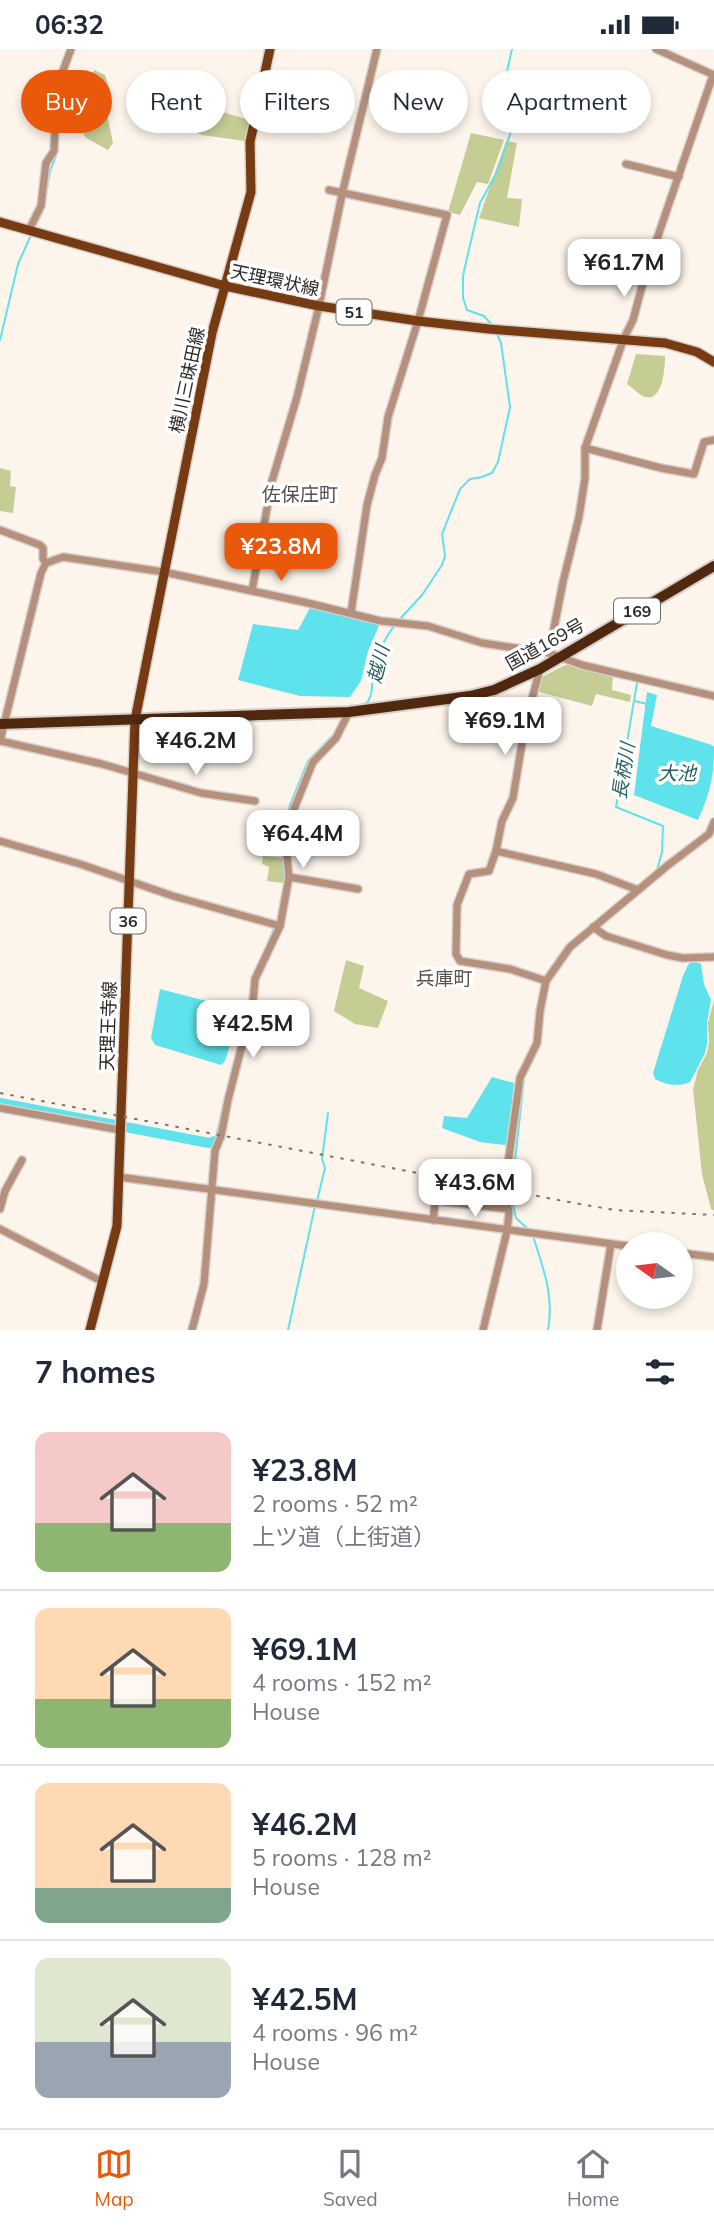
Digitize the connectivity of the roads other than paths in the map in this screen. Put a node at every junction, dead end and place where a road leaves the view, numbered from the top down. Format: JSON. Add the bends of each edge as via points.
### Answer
{"nodes":[{"id":1,"x":71,"y":49,"type":"edge"},
{"id":2,"x":270,"y":49,"type":"edge"},
{"id":3,"x":377,"y":49,"type":"edge"},
{"id":4,"x":656,"y":49,"type":"edge"},
{"id":5,"x":714,"y":75,"type":"edge"},
{"id":6,"x":626,"y":164,"type":"dead end"},
{"id":7,"x":678,"y":177,"type":"junction"},
{"id":8,"x":330,"y":190,"type":"dead end"},
{"id":9,"x":342,"y":192,"type":"junction"},
{"id":10,"x":0,"y":222,"type":"edge"},
{"id":11,"x":29,"y":230,"type":"junction"},
{"id":12,"x":225,"y":286,"type":"junction"},
{"id":13,"x":319,"y":306,"type":"junction"},
{"id":14,"x":418,"y":321,"type":"junction"},
{"id":15,"x":624,"y":338,"type":"junction"},
{"id":16,"x":714,"y":362,"type":"edge"},
{"id":17,"x":714,"y":440,"type":"edge"},
{"id":18,"x":585,"y":448,"type":"junction"},
{"id":19,"x":0,"y":530,"type":"edge"},
{"id":20,"x":46,"y":563,"type":"junction"},
{"id":21,"x":714,"y":566,"type":"edge"},
{"id":22,"x":164,"y":572,"type":"junction"},
{"id":23,"x":253,"y":590,"type":"junction"},
{"id":24,"x":351,"y":613,"type":"junction"},
{"id":25,"x":549,"y":653,"type":"junction"},
{"id":26,"x":561,"y":657,"type":"junction"},
{"id":27,"x":540,"y":669,"type":"junction"},
{"id":28,"x":714,"y":696,"type":"edge"},
{"id":29,"x":349,"y":712,"type":"junction"},
{"id":30,"x":135,"y":720,"type":"junction"},
{"id":31,"x":2,"y":724,"type":"edge"},
{"id":32,"x":0,"y":741,"type":"edge"},
{"id":33,"x":132,"y":773,"type":"junction"},
{"id":34,"x":255,"y":801,"type":"dead end"},
{"id":35,"x":714,"y":822,"type":"edge"},
{"id":36,"x":0,"y":841,"type":"edge"},
{"id":37,"x":496,"y":851,"type":"junction"},
{"id":38,"x":289,"y":877,"type":"junction"},
{"id":39,"x":129,"y":882,"type":"junction"},
{"id":40,"x":358,"y":889,"type":"dead end"},
{"id":41,"x":638,"y":890,"type":"junction"},
{"id":42,"x":280,"y":926,"type":"junction"},
{"id":43,"x":593,"y":927,"type":"junction"},
{"id":44,"x":714,"y":957,"type":"edge"},
{"id":45,"x":546,"y":981,"type":"junction"},
{"id":46,"x":0,"y":1108,"type":"edge"},
{"id":47,"x":120,"y":1126,"type":"junction"},
{"id":48,"x":22,"y":1160,"type":"dead end"},
{"id":49,"x":119,"y":1177,"type":"junction"},
{"id":50,"x":210,"y":1190,"type":"junction"},
{"id":51,"x":0,"y":1209,"type":"edge"},
{"id":52,"x":508,"y":1209,"type":"junction"},
{"id":53,"x":433,"y":1220,"type":"junction"},
{"id":54,"x":0,"y":1229,"type":"edge"},
{"id":55,"x":507,"y":1231,"type":"junction"},
{"id":56,"x":611,"y":1244,"type":"junction"},
{"id":57,"x":616,"y":1245,"type":"edge"},
{"id":58,"x":693,"y":1254,"type":"edge"},
{"id":59,"x":714,"y":1257,"type":"edge"},
{"id":60,"x":103,"y":1282,"type":"junction"},
{"id":61,"x":90,"y":1330,"type":"edge"},
{"id":62,"x":192,"y":1330,"type":"edge"},
{"id":63,"x":483,"y":1330,"type":"edge"},
{"id":64,"x":597,"y":1330,"type":"edge"}],
"edges":[{"from":1,"to":11,"type":"street","via":[[57,86],[54,151],[46,163],[41,206]]},
{"from":2,"to":12,"type":"main road","name":"横川三昧田線","via":[[250,142],[251,192]]},
{"from":3,"to":9,"type":"street"},
{"from":4,"to":5,"type":"street"},
{"from":5,"to":7,"type":"street"},
{"from":6,"to":7,"type":"street"},
{"from":7,"to":15,"type":"street"},
{"from":8,"to":9,"type":"street"},
{"from":9,"to":13,"type":"street"},
{"from":9,"to":14,"type":"street","via":[[447,215]]},
{"from":10,"to":11,"type":"main road","name":"天理環状線","number":"51"},
{"from":11,"to":12,"type":"main road","name":"天理環状線","number":"51"},
{"from":12,"to":13,"type":"main road","name":"天理環状線","number":"51"},
{"from":12,"to":22,"type":"main road","name":"横川三昧田線"},
{"from":13,"to":14,"type":"main road","name":"天理環状線","number":"51"},
{"from":13,"to":23,"type":"street","via":[[272,481]]},
{"from":14,"to":15,"type":"main road","name":"天理環状線","number":"51"},
{"from":14,"to":24,"type":"street","via":[[372,485]]},
{"from":15,"to":16,"type":"main road","name":"天理環状線","number":"51","via":[[665,343]]},
{"from":15,"to":18,"type":"street"},
{"from":17,"to":18,"type":"street","via":[[704,442],[694,474]]},
{"from":18,"to":25,"type":"street","via":[[579,517]]},
{"from":19,"to":20,"type":"street","via":[[40,545]]},
{"from":20,"to":22,"type":"street","via":[[63,557],[81,558]]},
{"from":20,"to":31,"type":"street"},
{"from":21,"to":26,"type":"highway","name":"国道169号","number":"169"},
{"from":22,"to":23,"type":"street"},
{"from":22,"to":30,"type":"main road","name":"横川三昧田線"},
{"from":23,"to":24,"type":"street"},
{"from":24,"to":25,"type":"street"},
{"from":25,"to":26,"type":"street"},
{"from":26,"to":27,"type":"highway","name":"国道169号","number":"169"},
{"from":26,"to":28,"type":"street"},
{"from":27,"to":29,"type":"highway","name":"国道169号","number":"169","via":[[470,696]]},
{"from":27,"to":37,"type":"street","via":[[513,798]]},
{"from":29,"to":30,"type":"highway","name":"国道169号","number":"169"},
{"from":29,"to":38,"type":"street","via":[[336,738],[313,762],[294,809]]},
{"from":30,"to":31,"type":"highway","name":"国道169号","number":"169"},
{"from":30,"to":33,"type":"main road","name":"天理王寺線","number":"36"},
{"from":31,"to":32,"type":"street"},
{"from":32,"to":33,"type":"street"},
{"from":33,"to":34,"type":"street","via":[[201,793]]},
{"from":33,"to":39,"type":"main road","name":"天理王寺線","number":"36"},
{"from":35,"to":41,"type":"street","via":[[709,834]]},
{"from":36,"to":39,"type":"street"},
{"from":37,"to":41,"type":"street","via":[[596,874]]},
{"from":37,"to":45,"type":"street","via":[[489,871],[469,874],[465,884],[457,905],[456,954],[460,961],[510,969]]},
{"from":38,"to":40,"type":"street"},
{"from":38,"to":42,"type":"street"},
{"from":39,"to":42,"type":"street"},
{"from":39,"to":47,"type":"main road","name":"天理王寺線","number":"36"},
{"from":41,"to":43,"type":"street"},
{"from":42,"to":50,"type":"street","via":[[256,979]]},
{"from":43,"to":44,"type":"street","via":[[606,936],[667,955]]},
{"from":43,"to":45,"type":"street","via":[[570,947]]},
{"from":45,"to":52,"type":"street","via":[[537,1042],[520,1078],[506,1178]]},
{"from":46,"to":47,"type":"street"},
{"from":47,"to":49,"type":"main road","name":"天理王寺線","number":"36"},
{"from":48,"to":51,"type":"street"},
{"from":49,"to":50,"type":"street"},
{"from":49,"to":60,"type":"main road","name":"天理王寺線","number":"36","via":[[117,1226]]},
{"from":50,"to":53,"type":"street"},
{"from":50,"to":62,"type":"street","via":[[204,1284]]},
{"from":52,"to":53,"type":"street","via":[[438,1201]]},
{"from":52,"to":55,"type":"street"},
{"from":53,"to":55,"type":"street"},
{"from":54,"to":60,"type":"street"},
{"from":55,"to":56,"type":"street"},
{"from":55,"to":63,"type":"street"},
{"from":56,"to":57,"type":"street"},
{"from":56,"to":64,"type":"street"},
{"from":58,"to":59,"type":"street"},
{"from":60,"to":61,"type":"main road","name":"天理王寺線","number":"36"}]}
